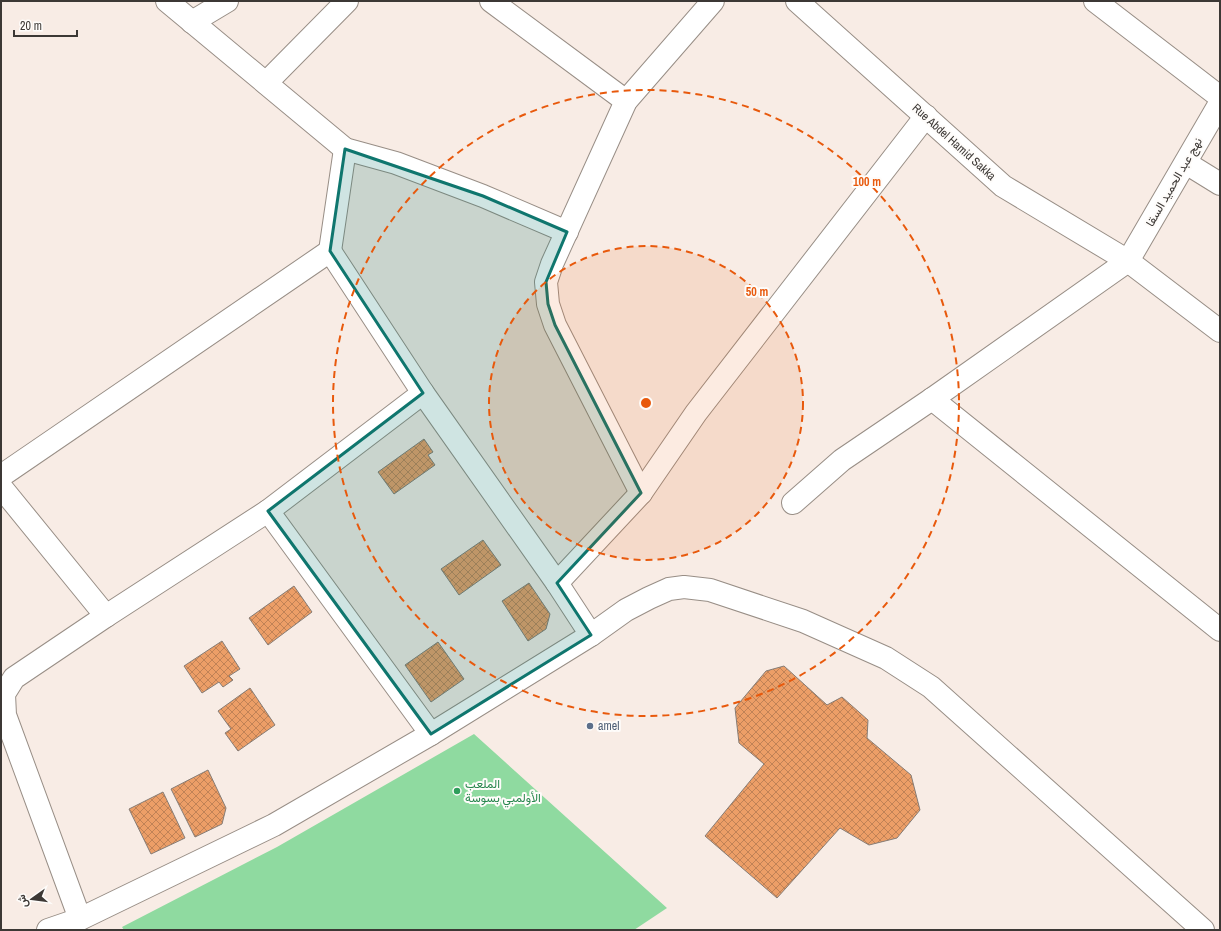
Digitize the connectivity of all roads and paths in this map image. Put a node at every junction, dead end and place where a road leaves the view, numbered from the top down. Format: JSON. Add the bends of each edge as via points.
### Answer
{"nodes":[{"id":1,"x":167,"y":1,"type":"edge"},
{"id":2,"x":228,"y":1,"type":"edge"},
{"id":3,"x":347,"y":1,"type":"edge"},
{"id":4,"x":491,"y":1,"type":"edge"},
{"id":5,"x":713,"y":1,"type":"edge"},
{"id":6,"x":797,"y":1,"type":"edge"},
{"id":7,"x":1095,"y":1,"type":"edge"},
{"id":8,"x":192,"y":22,"type":"junction"},
{"id":9,"x":266,"y":83,"type":"junction"},
{"id":10,"x":1220,"y":97,"type":"edge"},
{"id":11,"x":626,"y":101,"type":"junction"},
{"id":12,"x":1220,"y":103,"type":"edge"},
{"id":13,"x":926,"y":116,"type":"junction"},
{"id":14,"x":346,"y":149,"type":"junction"},
{"id":15,"x":1186,"y":163,"type":"junction"},
{"id":16,"x":1220,"y":184,"type":"edge"},
{"id":17,"x":567,"y":232,"type":"junction"},
{"id":18,"x":330,"y":250,"type":"junction"},
{"id":19,"x":1128,"y":261,"type":"junction"},
{"id":20,"x":1220,"y":331,"type":"edge"},
{"id":21,"x":423,"y":393,"type":"junction"},
{"id":22,"x":932,"y":399,"type":"junction"},
{"id":23,"x":1,"y":476,"type":"edge"},
{"id":24,"x":1,"y":487,"type":"edge"},
{"id":25,"x":641,"y":493,"type":"junction"},
{"id":26,"x":793,"y":503,"type":"dead end"},
{"id":27,"x":268,"y":511,"type":"junction"},
{"id":28,"x":556,"y":583,"type":"junction"},
{"id":29,"x":106,"y":616,"type":"junction"},
{"id":30,"x":1220,"y":630,"type":"edge"},
{"id":31,"x":591,"y":635,"type":"junction"},
{"id":32,"x":431,"y":734,"type":"junction"},
{"id":33,"x":80,"y":919,"type":"junction"},
{"id":34,"x":48,"y":930,"type":"edge"},
{"id":35,"x":1203,"y":930,"type":"edge"}],
"edges":[{"from":1,"to":8,"type":"street"},
{"from":2,"to":8,"type":"street"},
{"from":3,"to":9,"type":"street"},
{"from":4,"to":11,"type":"street"},
{"from":5,"to":11,"type":"street"},
{"from":6,"to":13,"type":"street","name":"Rue Abdel Hamid Sakka"},
{"from":7,"to":10,"type":"street"},
{"from":8,"to":9,"type":"street"},
{"from":9,"to":14,"type":"street"},
{"from":11,"to":17,"type":"street"},
{"from":12,"to":15,"type":"street","name":"نهج عبد الحميد السقا"},
{"from":13,"to":19,"type":"street","name":"Rue Abdel Hamid Sakka","via":[[1003,186]]},
{"from":13,"to":25,"type":"street","via":[[696,414]]},
{"from":14,"to":17,"type":"street","via":[[396,163]]},
{"from":14,"to":18,"type":"street"},
{"from":15,"to":16,"type":"street"},
{"from":15,"to":19,"type":"street","name":"نهج عبد الحميد السقا"},
{"from":17,"to":25,"type":"street","via":[[546,282],[548,304],[555,325]]},
{"from":18,"to":21,"type":"street"},
{"from":18,"to":23,"type":"street"},
{"from":19,"to":20,"type":"street","name":"Rue Abdel Hamid Sakka"},
{"from":19,"to":22,"type":"street"},
{"from":21,"to":27,"type":"street"},
{"from":21,"to":28,"type":"street"},
{"from":22,"to":26,"type":"street","via":[[842,460]]},
{"from":22,"to":30,"type":"street"},
{"from":24,"to":29,"type":"street"},
{"from":25,"to":28,"type":"street"},
{"from":27,"to":29,"type":"street"},
{"from":27,"to":32,"type":"street"},
{"from":28,"to":31,"type":"street"},
{"from":29,"to":33,"type":"street","via":[[14,678],[4,694],[5,715]]},
{"from":31,"to":32,"type":"street"},
{"from":31,"to":35,"type":"street","via":[[626,610],[649,598],[684,587],[710,590],[803,621],[886,658],[931,687]]},
{"from":32,"to":33,"type":"street","via":[[274,825]]},
{"from":33,"to":34,"type":"street"}]}
